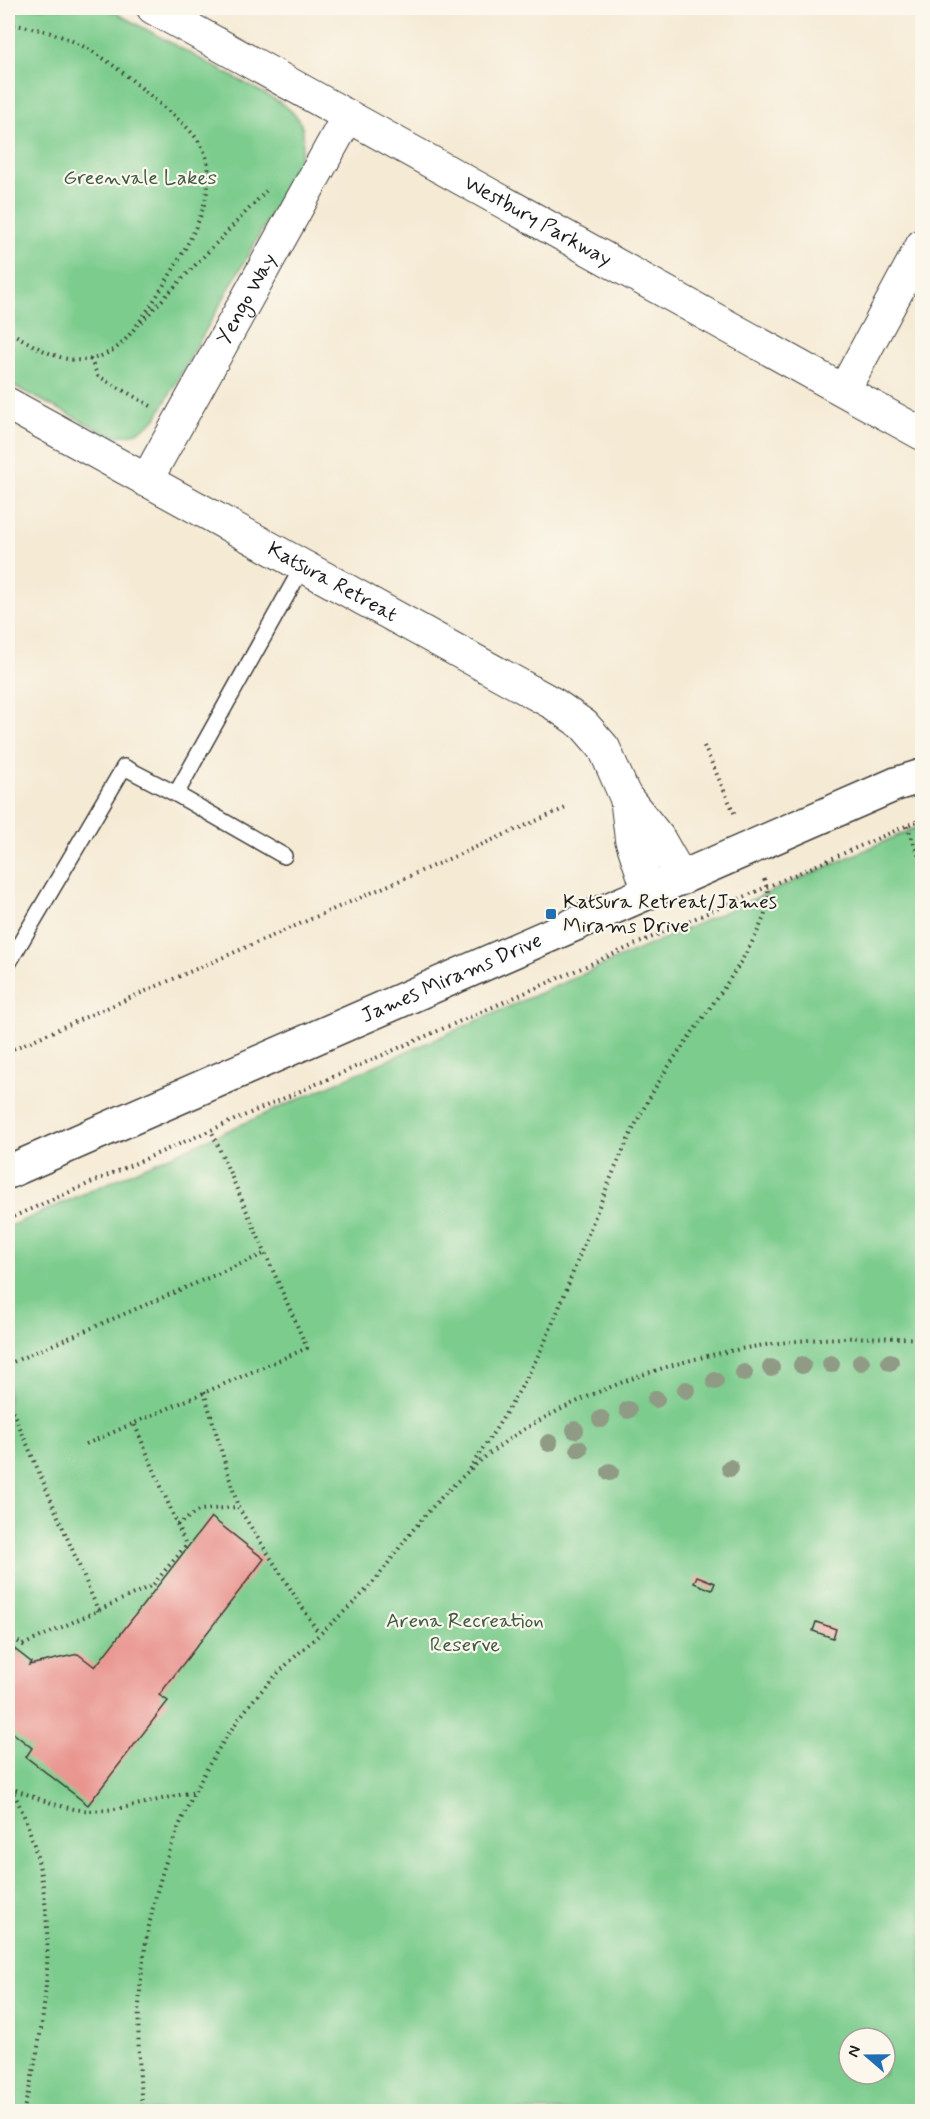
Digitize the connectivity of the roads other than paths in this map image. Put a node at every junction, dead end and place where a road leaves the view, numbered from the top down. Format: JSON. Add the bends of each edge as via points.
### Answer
{"nodes":[{"id":1,"x":153,"y":8,"type":"edge"},
{"id":2,"x":348,"y":116,"type":"junction"},
{"id":3,"x":922,"y":245,"type":"edge"},
{"id":4,"x":844,"y":390,"type":"junction"},
{"id":5,"x":8,"y":404,"type":"edge"},
{"id":6,"x":922,"y":434,"type":"edge"},
{"id":7,"x":146,"y":481,"type":"junction"},
{"id":8,"x":303,"y":566,"type":"junction"},
{"id":9,"x":922,"y":766,"type":"edge"},
{"id":10,"x":909,"y":780,"type":"edge"},
{"id":11,"x":176,"y":794,"type":"junction"},
{"id":12,"x":626,"y":796,"type":"junction"},
{"id":13,"x":284,"y":856,"type":"dead end"},
{"id":14,"x":682,"y":879,"type":"junction"},
{"id":15,"x":649,"y":893,"type":"junction"},
{"id":16,"x":8,"y":964,"type":"edge"},
{"id":17,"x":8,"y":1172,"type":"edge"}],
"edges":[{"from":1,"to":2,"type":"street","name":"Westbury Parkway"},
{"from":2,"to":4,"type":"street","name":"Westbury Parkway"},
{"from":2,"to":7,"type":"street","name":"Yengo Way"},
{"from":3,"to":4,"type":"street"},
{"from":4,"to":6,"type":"street","name":"Westbury Parkway"},
{"from":5,"to":7,"type":"street","name":"Katsura Retreat"},
{"from":7,"to":8,"type":"street","name":"Katsura Retreat"},
{"from":8,"to":11,"type":"lane"},
{"from":8,"to":12,"type":"street","name":"Katsura Retreat","via":[[584,725],[604,748]]},
{"from":9,"to":10,"type":"street","name":"James Mirams Drive"},
{"from":10,"to":14,"type":"street","name":"James Mirams Drive"},
{"from":11,"to":13,"type":"lane"},
{"from":11,"to":16,"type":"lane","via":[[123,767]]},
{"from":12,"to":14,"type":"street","name":"Katsura Retreat","via":[[658,837]]},
{"from":12,"to":15,"type":"street","name":"Katsura Retreat","via":[[631,839]]},
{"from":14,"to":15,"type":"street","name":"James Mirams Drive"},
{"from":15,"to":17,"type":"street","name":"James Mirams Drive"}]}
